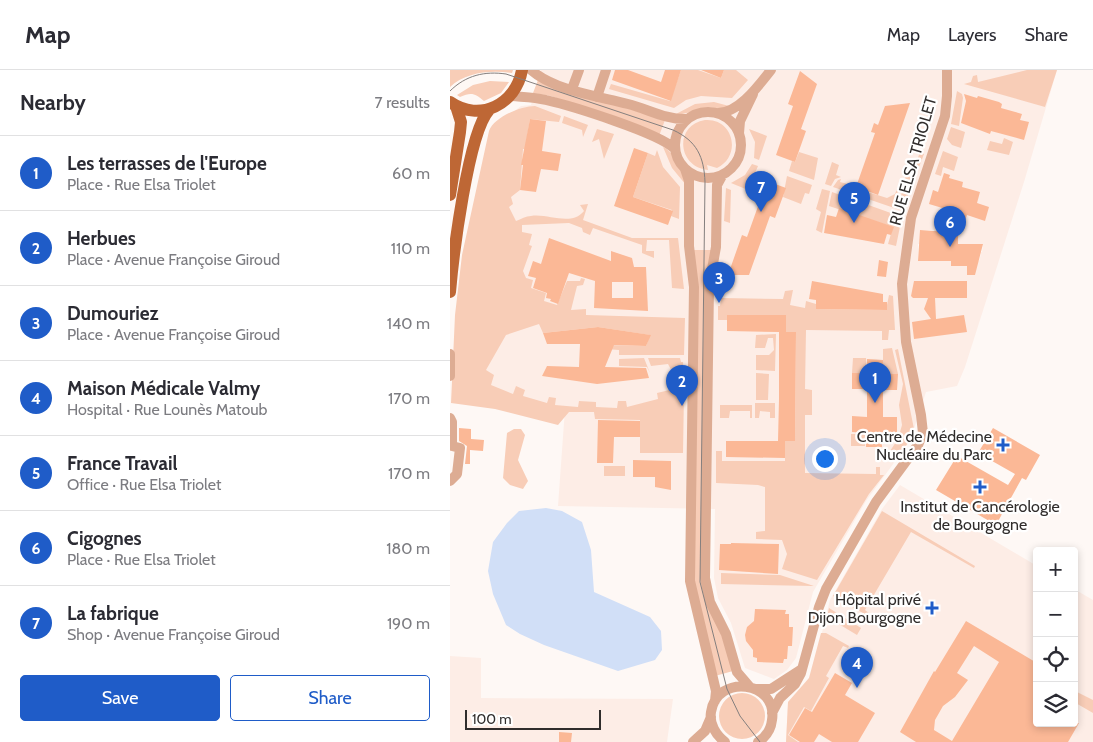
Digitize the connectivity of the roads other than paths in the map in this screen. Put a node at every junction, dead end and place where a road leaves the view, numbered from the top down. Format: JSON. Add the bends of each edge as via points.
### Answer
{"nodes":[{"id":1,"x":522,"y":70,"type":"edge"},
{"id":2,"x":530,"y":70,"type":"edge"},
{"id":3,"x":579,"y":70,"type":"edge"},
{"id":4,"x":606,"y":70,"type":"edge"},
{"id":5,"x":771,"y":70,"type":"edge"},
{"id":6,"x":947,"y":70,"type":"edge"},
{"id":7,"x":572,"y":89,"type":"junction"},
{"id":8,"x":754,"y":91,"type":"junction"},
{"id":9,"x":512,"y":96,"type":"junction"},
{"id":10,"x":597,"y":97,"type":"junction"},
{"id":11,"x":453,"y":104,"type":"edge"},
{"id":12,"x":488,"y":110,"type":"junction"},
{"id":13,"x":718,"y":113,"type":"junction"},
{"id":14,"x":687,"y":119,"type":"junction"},
{"id":15,"x":739,"y":132,"type":"junction"},
{"id":16,"x":675,"y":149,"type":"junction"},
{"id":17,"x":685,"y":169,"type":"junction"},
{"id":18,"x":723,"y":174,"type":"junction"},
{"id":19,"x":450,"y":196,"type":"edge"},
{"id":20,"x":450,"y":232,"type":"edge"},
{"id":21,"x":453,"y":249,"type":"junction"},
{"id":22,"x":450,"y":292,"type":"edge"},
{"id":23,"x":450,"y":354,"type":"edge"},
{"id":24,"x":450,"y":376,"type":"edge"},
{"id":25,"x":450,"y":418,"type":"edge"},
{"id":26,"x":450,"y":481,"type":"edge"},
{"id":27,"x":802,"y":668,"type":"junction"},
{"id":28,"x":752,"y":688,"type":"junction"},
{"id":29,"x":715,"y":701,"type":"junction"},
{"id":30,"x":772,"y":713,"type":"junction"},
{"id":31,"x":711,"y":718,"type":"junction"},
{"id":32,"x":770,"y":738,"type":"edge"},
{"id":33,"x":724,"y":741,"type":"edge"},
{"id":34,"x":693,"y":742,"type":"edge"},
{"id":35,"x":709,"y":742,"type":"edge"},
{"id":36,"x":758,"y":742,"type":"edge"}],
"edges":[{"from":1,"to":9,"type":"main road","via":[[520,83]]},
{"from":2,"to":7,"type":"street","via":[[544,80]]},
{"from":3,"to":7,"type":"street"},
{"from":4,"to":10,"type":"street"},
{"from":5,"to":8,"type":"street"},
{"from":6,"to":27,"type":"street","name":"RUE ELSA TRIOLET","via":[[945,116],[911,218],[904,260],[903,317],[923,427],[921,438],[876,502],[826,589]]},
{"from":7,"to":10,"type":"street"},
{"from":8,"to":13,"type":"street","via":[[727,112]]},
{"from":8,"to":15,"type":"street"},
{"from":9,"to":12,"type":"main road"},
{"from":9,"to":16,"type":"street","via":[[545,99],[644,132]]},
{"from":10,"to":14,"type":"street","via":[[627,103],[669,118]]},
{"from":11,"to":12,"type":"main road","via":[[470,111]]},
{"from":11,"to":19,"type":"main road","via":[[460,132]]},
{"from":12,"to":21,"type":"main road","via":[[470,157]]},
{"from":13,"to":14,"type":"street","via":[[702,112]]},
{"from":13,"to":15,"type":"street"},
{"from":14,"to":16,"type":"street","via":[[677,132]]},
{"from":15,"to":18,"type":"street","via":[[737,161]]},
{"from":16,"to":17,"type":"street"},
{"from":17,"to":18,"type":"street","via":[[703,178]]},
{"from":17,"to":29,"type":"street","via":[[689,181],[689,246],[694,287],[690,581],[716,691]]},
{"from":18,"to":28,"type":"street","via":[[717,185],[716,247],[709,286],[705,578],[737,672]]},
{"from":20,"to":21,"type":"main road"},
{"from":21,"to":22,"type":"main road"},
{"from":23,"to":24,"type":"street"},
{"from":25,"to":26,"type":"street","via":[[452,446],[460,448],[458,474]]},
{"from":27,"to":28,"type":"street","via":[[771,689]]},
{"from":27,"to":30,"type":"street","via":[[799,678],[780,698]]},
{"from":28,"to":29,"type":"street","via":[[732,686]]},
{"from":28,"to":30,"type":"street","via":[[767,698]]},
{"from":29,"to":31,"type":"street"},
{"from":30,"to":32,"type":"street"},
{"from":31,"to":33,"type":"street","via":[[715,732]]},
{"from":31,"to":34,"type":"street","via":[[705,731]]},
{"from":32,"to":36,"type":"street"},
{"from":33,"to":35,"type":"street"}]}
